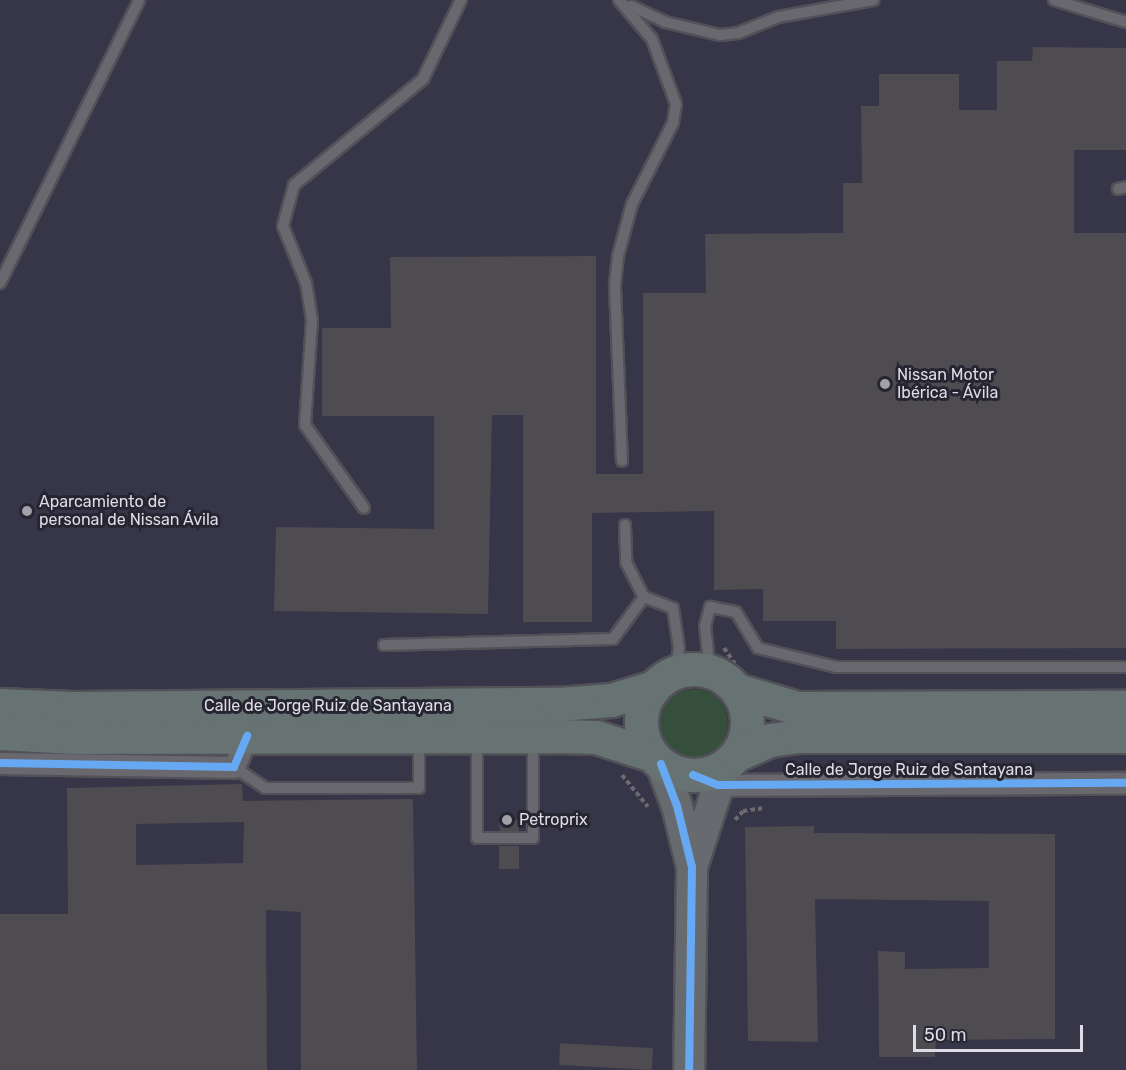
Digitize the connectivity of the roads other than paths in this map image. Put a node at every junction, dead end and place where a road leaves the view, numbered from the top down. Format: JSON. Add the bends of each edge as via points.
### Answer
{"nodes":[{"id":1,"x":139,"y":0,"type":"edge"},
{"id":2,"x":461,"y":0,"type":"edge"},
{"id":3,"x":620,"y":0,"type":"edge"},
{"id":4,"x":873,"y":0,"type":"edge"},
{"id":5,"x":1054,"y":0,"type":"edge"},
{"id":6,"x":1126,"y":22,"type":"edge"},
{"id":7,"x":0,"y":283,"type":"edge"},
{"id":8,"x":622,"y":460,"type":"dead end"},
{"id":9,"x":364,"y":508,"type":"dead end"},
{"id":10,"x":625,"y":525,"type":"dead end"},
{"id":11,"x":644,"y":597,"type":"junction"},
{"id":12,"x":384,"y":645,"type":"dead end"},
{"id":13,"x":1126,"y":667,"type":"edge"},
{"id":14,"x":710,"y":671,"type":"junction"},
{"id":15,"x":665,"y":680,"type":"junction"},
{"id":16,"x":737,"y":690,"type":"junction"},
{"id":17,"x":0,"y":705,"type":"edge"},
{"id":18,"x":1126,"y":707,"type":"edge"},
{"id":19,"x":0,"y":733,"type":"edge"},
{"id":20,"x":247,"y":736,"type":"junction"},
{"id":21,"x":419,"y":736,"type":"junction"},
{"id":22,"x":477,"y":736,"type":"junction"},
{"id":23,"x":533,"y":736,"type":"junction"},
{"id":24,"x":1126,"y":736,"type":"edge"},
{"id":25,"x":656,"y":759,"type":"junction"},
{"id":26,"x":0,"y":763,"type":"edge"},
{"id":27,"x":234,"y":767,"type":"junction"},
{"id":28,"x":718,"y":770,"type":"junction"},
{"id":29,"x":1126,"y":783,"type":"edge"},
{"id":30,"x":692,"y":867,"type":"junction"},
{"id":31,"x":689,"y":1070,"type":"edge"}],
"edges":[{"from":1,"to":7,"type":"lane"},
{"from":2,"to":9,"type":"lane","via":[[423,78],[294,186],[283,226],[306,283],[312,320],[305,425]]},
{"from":3,"to":4,"type":"lane","via":[[649,16],[720,35],[738,33],[778,17]]},
{"from":3,"to":8,"type":"lane","via":[[652,39],[676,104],[673,123],[632,204],[618,256],[615,287]]},
{"from":5,"to":6,"type":"lane"},
{"from":10,"to":11,"type":"lane","via":[[626,562]]},
{"from":11,"to":12,"type":"lane","via":[[613,639]]},
{"from":11,"to":15,"type":"lane","via":[[673,608],[678,648]]},
{"from":13,"to":14,"type":"lane","via":[[836,667],[758,648],[736,612],[710,607],[705,626]]},
{"from":14,"to":15,"type":"highway","name":"Calle de Jorge Ruiz de Santayana","via":[[692,669]]},
{"from":14,"to":16,"type":"highway"},
{"from":15,"to":17,"type":"highway","name":"Calle de Jorge Ruiz de Santayana","via":[[611,699],[558,704]]},
{"from":15,"to":25,"type":"highway","via":[[641,720]]},
{"from":16,"to":18,"type":"highway","via":[[796,708]]},
{"from":16,"to":28,"type":"highway","via":[[745,706],[747,723]]},
{"from":19,"to":20,"type":"highway","name":"Calle de Jorge Ruiz de Santayana"},
{"from":20,"to":21,"type":"highway","name":"Calle de Jorge Ruiz de Santayana"},
{"from":20,"to":27,"type":"street","name":"Calle de Jorge Ruiz de Santayana"},
{"from":21,"to":22,"type":"highway","name":"Calle de Jorge Ruiz de Santayana"},
{"from":21,"to":27,"type":"lane","via":[[419,788],[265,788]]},
{"from":22,"to":23,"type":"highway","name":"Calle de Jorge Ruiz de Santayana"},
{"from":22,"to":23,"type":"lane","via":[[477,838],[533,838]]},
{"from":23,"to":25,"type":"highway","name":"Calle de Jorge Ruiz de Santayana","via":[[596,737]]},
{"from":24,"to":28,"type":"highway","name":"Calle de Jorge Ruiz de Santayana","via":[[797,736],[770,740]]},
{"from":25,"to":28,"type":"highway","name":"Calle de Jorge Ruiz de Santayana"},
{"from":25,"to":30,"type":"street","via":[[677,806]]},
{"from":26,"to":27,"type":"street"},
{"from":28,"to":29,"type":"street","name":"Calle de Jorge Ruiz de Santayana"},
{"from":28,"to":30,"type":"street"},
{"from":30,"to":31,"type":"street"}]}
